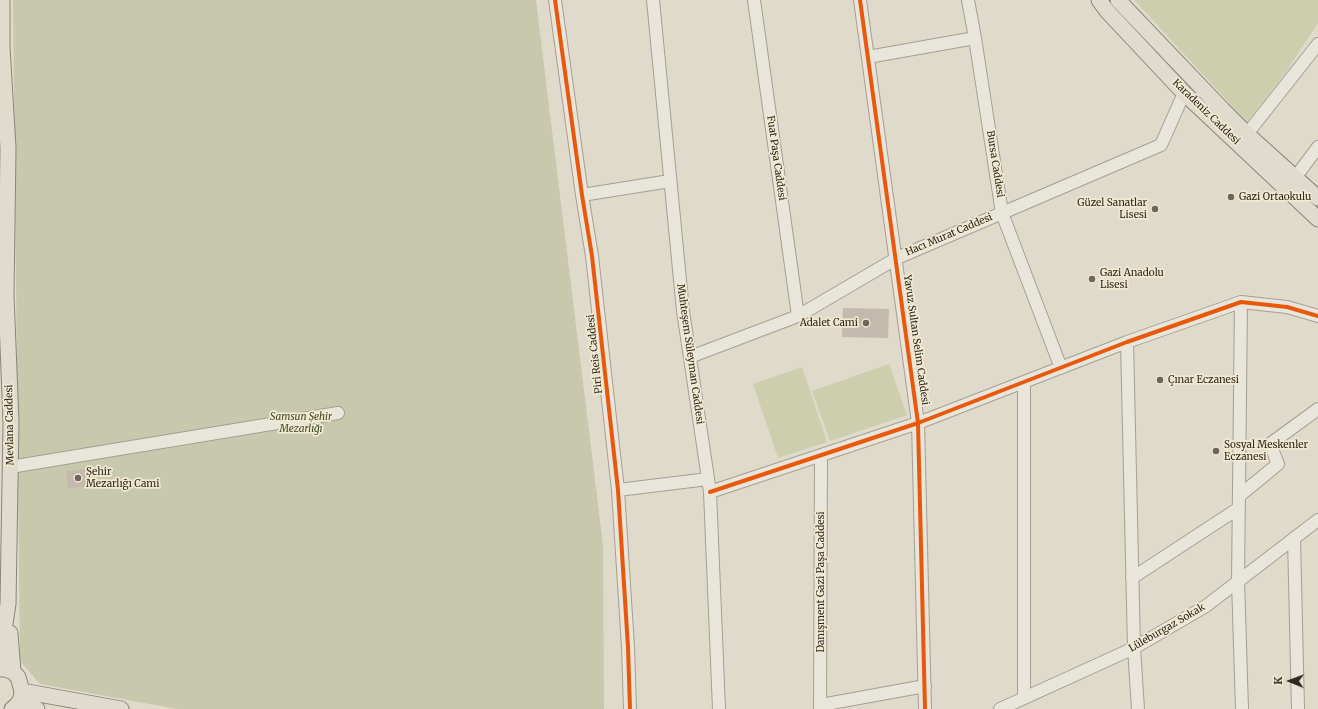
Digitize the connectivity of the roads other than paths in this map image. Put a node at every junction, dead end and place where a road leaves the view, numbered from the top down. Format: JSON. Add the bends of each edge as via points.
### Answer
{"nodes":[{"id":1,"x":2,"y":0,"type":"edge"},
{"id":2,"x":556,"y":0,"type":"edge"},
{"id":3,"x":653,"y":0,"type":"edge"},
{"id":4,"x":754,"y":0,"type":"edge"},
{"id":5,"x":860,"y":0,"type":"edge"},
{"id":6,"x":968,"y":0,"type":"edge"},
{"id":7,"x":1100,"y":0,"type":"edge"},
{"id":8,"x":1118,"y":0,"type":"edge"},
{"id":9,"x":975,"y":38,"type":"junction"},
{"id":10,"x":1318,"y":44,"type":"edge"},
{"id":11,"x":1,"y":48,"type":"edge"},
{"id":12,"x":868,"y":57,"type":"junction"},
{"id":13,"x":1184,"y":93,"type":"junction"},
{"id":14,"x":1247,"y":134,"type":"junction"},
{"id":15,"x":1318,"y":147,"type":"edge"},
{"id":16,"x":4,"y":149,"type":"edge"},
{"id":17,"x":1295,"y":178,"type":"junction"},
{"id":18,"x":670,"y":181,"type":"junction"},
{"id":19,"x":582,"y":195,"type":"junction"},
{"id":20,"x":1318,"y":198,"type":"edge"},
{"id":21,"x":1002,"y":213,"type":"junction"},
{"id":22,"x":1318,"y":219,"type":"edge"},
{"id":23,"x":3,"y":244,"type":"edge"},
{"id":24,"x":897,"y":258,"type":"junction"},
{"id":25,"x":3,"y":295,"type":"edge"},
{"id":26,"x":1241,"y":302,"type":"junction"},
{"id":27,"x":798,"y":316,"type":"junction"},
{"id":28,"x":1318,"y":316,"type":"edge"},
{"id":29,"x":1127,"y":342,"type":"junction"},
{"id":30,"x":690,"y":357,"type":"junction"},
{"id":31,"x":1060,"y":368,"type":"junction"},
{"id":32,"x":1024,"y":383,"type":"junction"},
{"id":33,"x":1318,"y":409,"type":"edge"},
{"id":34,"x":338,"y":413,"type":"dead end"},
{"id":35,"x":6,"y":421,"type":"edge"},
{"id":36,"x":918,"y":423,"type":"junction"},
{"id":37,"x":821,"y":455,"type":"junction"},
{"id":38,"x":10,"y":467,"type":"junction"},
{"id":39,"x":708,"y":479,"type":"junction"},
{"id":40,"x":618,"y":490,"type":"junction"},
{"id":41,"x":710,"y":492,"type":"junction"},
{"id":42,"x":1239,"y":502,"type":"junction"},
{"id":43,"x":1318,"y":520,"type":"edge"},
{"id":44,"x":1294,"y":538,"type":"junction"},
{"id":45,"x":1132,"y":578,"type":"junction"},
{"id":46,"x":1238,"y":581,"type":"junction"},
{"id":47,"x":8,"y":604,"type":"junction"},
{"id":48,"x":1134,"y":648,"type":"junction"},
{"id":49,"x":0,"y":658,"type":"edge"},
{"id":50,"x":6,"y":670,"type":"edge"},
{"id":51,"x":925,"y":686,"type":"junction"},
{"id":52,"x":1024,"y":698,"type":"junction"},
{"id":53,"x":17,"y":704,"type":"edge"},
{"id":54,"x":821,"y":707,"type":"edge"},
{"id":55,"x":37,"y":709,"type":"edge"},
{"id":56,"x":121,"y":709,"type":"edge"},
{"id":57,"x":630,"y":709,"type":"edge"},
{"id":58,"x":719,"y":709,"type":"edge"},
{"id":59,"x":925,"y":709,"type":"edge"},
{"id":60,"x":1000,"y":709,"type":"edge"},
{"id":61,"x":1138,"y":709,"type":"edge"},
{"id":62,"x":1242,"y":709,"type":"edge"},
{"id":63,"x":1298,"y":709,"type":"edge"}],
"edges":[{"from":1,"to":11,"type":"main road","name":"Mevlana Caddesi"},
{"from":2,"to":19,"type":"street","name":"Piri Reis Caddesi"},
{"from":3,"to":18,"type":"street","name":"Muhteşem Süleyman Caddesi"},
{"from":4,"to":27,"type":"street","name":"Fuat Paşa Caddesi"},
{"from":5,"to":12,"type":"street","name":"Yavuz Sultan Selim Caddesi"},
{"from":6,"to":9,"type":"street","name":"Bursa Caddesi"},
{"from":7,"to":13,"type":"main road","name":"Karadeniz Caddesi","via":[[1107,11]]},
{"from":8,"to":14,"type":"main road","name":"Karadeniz Caddesi"},
{"from":9,"to":12,"type":"street"},
{"from":9,"to":21,"type":"street","name":"Bursa Caddesi"},
{"from":10,"to":14,"type":"street"},
{"from":11,"to":16,"type":"main road","name":"Mevlana Caddesi"},
{"from":12,"to":24,"type":"street","name":"Yavuz Sultan Selim Caddesi"},
{"from":13,"to":21,"type":"street","name":"Hacı Murat Caddesi","via":[[1161,145]]},
{"from":13,"to":22,"type":"main road","name":"Karadeniz Caddesi"},
{"from":14,"to":17,"type":"main road","name":"Karadeniz Caddesi"},
{"from":15,"to":17,"type":"street"},
{"from":16,"to":23,"type":"main road","name":"Mevlana Caddesi"},
{"from":17,"to":20,"type":"main road","name":"Karadeniz Caddesi"},
{"from":18,"to":19,"type":"street"},
{"from":18,"to":30,"type":"street","name":"Muhteşem Süleyman Caddesi"},
{"from":19,"to":40,"type":"street","name":"Piri Reis Caddesi","via":[[592,256]]},
{"from":21,"to":24,"type":"street","name":"Hacı Murat Caddesi"},
{"from":21,"to":31,"type":"street","name":"Bursa Caddesi"},
{"from":23,"to":25,"type":"main road","name":"Mevlana Caddesi"},
{"from":24,"to":27,"type":"street","name":"Hacı Murat Caddesi"},
{"from":24,"to":36,"type":"street","name":"Yavuz Sultan Selim Caddesi"},
{"from":25,"to":35,"type":"main road","name":"Mevlana Caddesi"},
{"from":26,"to":28,"type":"street","via":[[1287,307]]},
{"from":26,"to":29,"type":"street"},
{"from":26,"to":42,"type":"street"},
{"from":27,"to":30,"type":"street","name":"Hacı Murat Caddesi"},
{"from":29,"to":31,"type":"street"},
{"from":29,"to":45,"type":"street"},
{"from":30,"to":39,"type":"street","name":"Muhteşem Süleyman Caddesi"},
{"from":31,"to":32,"type":"street"},
{"from":32,"to":36,"type":"street"},
{"from":32,"to":52,"type":"street"},
{"from":33,"to":42,"type":"street","via":[[1270,444],[1278,464]]},
{"from":34,"to":38,"type":"street"},
{"from":35,"to":38,"type":"main road","name":"Mevlana Caddesi"},
{"from":36,"to":37,"type":"street"},
{"from":36,"to":51,"type":"street","name":"Yavuz Sultan Selim Caddesi"},
{"from":37,"to":41,"type":"street"},
{"from":37,"to":54,"type":"street","name":"Danışment Gazi Paşa Caddesi"},
{"from":38,"to":47,"type":"main road","name":"Mevlana Caddesi"},
{"from":39,"to":40,"type":"street"},
{"from":39,"to":41,"type":"street","name":"Muhteşem Süleyman Caddesi"},
{"from":40,"to":57,"type":"street","name":"Piri Reis Caddesi"},
{"from":41,"to":58,"type":"street","name":"Muhteşem Süleyman Caddesi"},
{"from":42,"to":45,"type":"street"},
{"from":42,"to":46,"type":"street"},
{"from":43,"to":44,"type":"street","name":"Lüleburgaz Sokak"},
{"from":44,"to":46,"type":"street","name":"Lüleburgaz Sokak"},
{"from":44,"to":63,"type":"street"},
{"from":45,"to":48,"type":"street"},
{"from":46,"to":48,"type":"street","name":"Lüleburgaz Sokak","via":[[1206,606]]},
{"from":46,"to":62,"type":"street"},
{"from":47,"to":49,"type":"main road","name":"Mevlana Caddesi"},
{"from":47,"to":50,"type":"main road"},
{"from":48,"to":52,"type":"street","name":"Lüleburgaz Sokak"},
{"from":48,"to":61,"type":"street"},
{"from":50,"to":53,"type":"main road","via":[[18,677]]},
{"from":51,"to":54,"type":"street"},
{"from":51,"to":59,"type":"street","name":"Yavuz Sultan Selim Caddesi"},
{"from":52,"to":60,"type":"street","name":"Lüleburgaz Sokak"},
{"from":53,"to":55,"type":"main road"},
{"from":53,"to":56,"type":"main road"}]}
